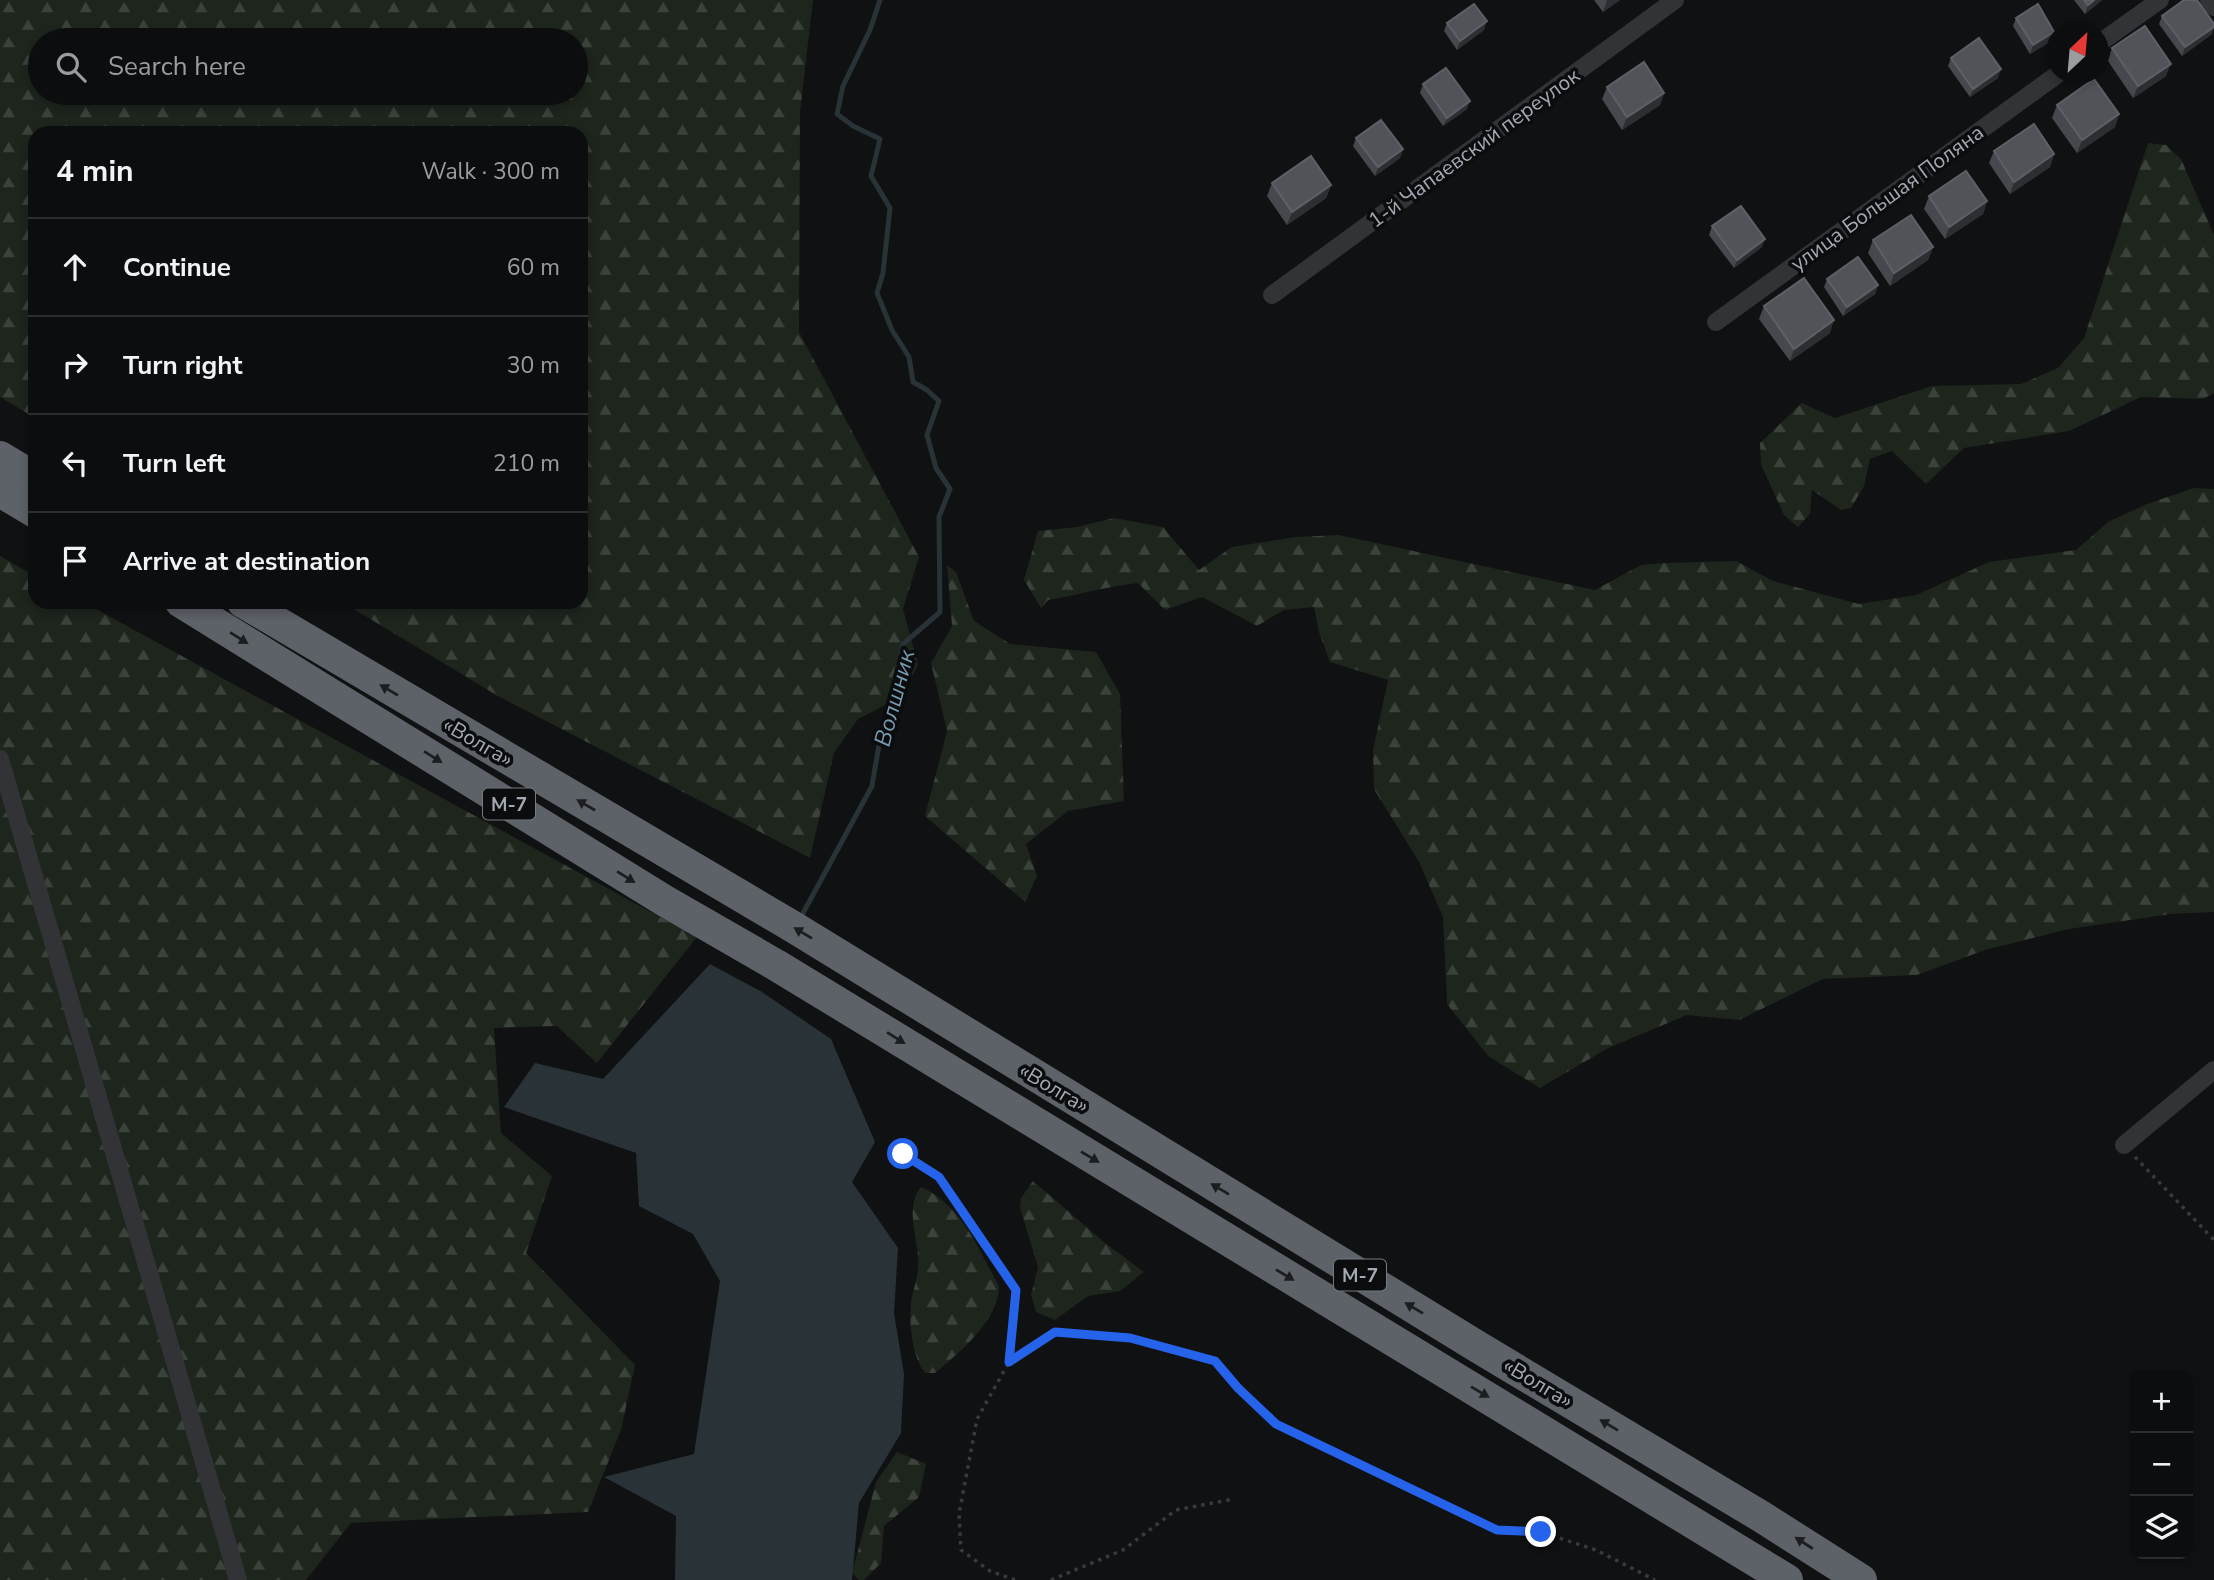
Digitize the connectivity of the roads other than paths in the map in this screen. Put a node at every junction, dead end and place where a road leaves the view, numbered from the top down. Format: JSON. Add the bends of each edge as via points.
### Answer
{"nodes":[{"id":1,"x":1675,"y":0,"type":"edge"},
{"id":2,"x":2160,"y":0,"type":"edge"},
{"id":3,"x":2209,"y":0,"type":"edge"},
{"id":4,"x":2214,"y":7,"type":"edge"},
{"id":5,"x":2109,"y":36,"type":"edge"},
{"id":6,"x":2046,"y":83,"type":"edge"},
{"id":7,"x":1272,"y":295,"type":"dead end"},
{"id":8,"x":1716,"y":322,"type":"dead end"},
{"id":9,"x":0,"y":457,"type":"edge"},
{"id":10,"x":28,"y":474,"type":"edge"},
{"id":11,"x":0,"y":491,"type":"edge"},
{"id":12,"x":28,"y":508,"type":"edge"},
{"id":13,"x":192,"y":609,"type":"edge"},
{"id":14,"x":255,"y":609,"type":"edge"},
{"id":15,"x":0,"y":759,"type":"edge"},
{"id":16,"x":2214,"y":1070,"type":"edge"},
{"id":17,"x":2124,"y":1145,"type":"road end"},
{"id":18,"x":238,"y":1580,"type":"edge"},
{"id":19,"x":1787,"y":1580,"type":"edge"},
{"id":20,"x":1861,"y":1580,"type":"edge"}],
"edges":[{"from":1,"to":7,"type":"street","name":"1-й Чапаевский переулок"},
{"from":2,"to":5,"type":"street"},
{"from":3,"to":4,"type":"street"},
{"from":6,"to":8,"type":"street","name":"улица Большая Поляна"},
{"from":9,"to":10,"type":"highway"},
{"from":11,"to":12,"type":"highway"},
{"from":13,"to":19,"type":"highway","name":"«Волга»","number":"М-7","one_way":true,"via":[[664,901]]},
{"from":20,"to":14,"type":"highway","name":"«Волга»","number":"М-7","one_way":true,"via":[[806,935]]},
{"from":15,"to":18,"type":"street"},
{"from":16,"to":17,"type":"street"}]}
